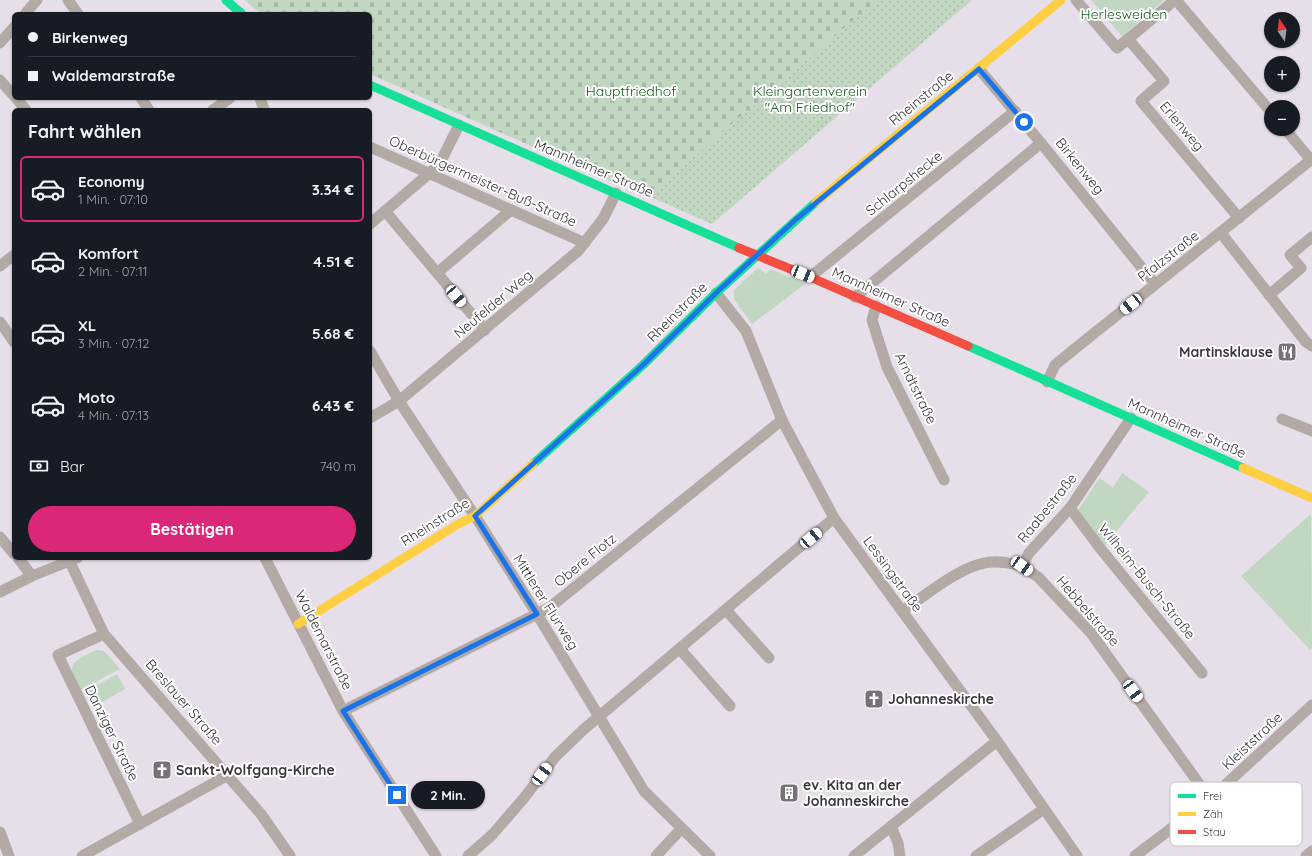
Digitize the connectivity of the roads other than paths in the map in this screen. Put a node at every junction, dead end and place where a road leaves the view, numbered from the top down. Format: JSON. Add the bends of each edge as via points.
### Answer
{"nodes":[{"id":1,"x":37,"y":0,"type":"edge"},
{"id":2,"x":68,"y":0,"type":"edge"},
{"id":3,"x":226,"y":0,"type":"edge"},
{"id":4,"x":1061,"y":0,"type":"edge"},
{"id":5,"x":1076,"y":0,"type":"edge"},
{"id":6,"x":1176,"y":0,"type":"edge"},
{"id":7,"x":27,"y":12,"type":"edge"},
{"id":8,"x":77,"y":12,"type":"edge"},
{"id":9,"x":240,"y":12,"type":"edge"},
{"id":10,"x":12,"y":29,"type":"edge"},
{"id":11,"x":1128,"y":39,"type":"junction"},
{"id":12,"x":0,"y":43,"type":"edge"},
{"id":13,"x":979,"y":69,"type":"junction"},
{"id":14,"x":0,"y":80,"type":"edge"},
{"id":15,"x":372,"y":86,"type":"edge"},
{"id":16,"x":12,"y":94,"type":"edge"},
{"id":17,"x":18,"y":100,"type":"edge"},
{"id":18,"x":227,"y":100,"type":"edge"},
{"id":19,"x":1264,"y":104,"type":"edge"},
{"id":20,"x":24,"y":108,"type":"edge"},
{"id":21,"x":216,"y":108,"type":"edge"},
{"id":22,"x":1015,"y":112,"type":"junction"},
{"id":23,"x":459,"y":125,"type":"junction"},
{"id":24,"x":1291,"y":136,"type":"edge"},
{"id":25,"x":1041,"y":143,"type":"junction"},
{"id":26,"x":372,"y":148,"type":"edge"},
{"id":27,"x":1312,"y":159,"type":"edge"},
{"id":28,"x":430,"y":173,"type":"junction"},
{"id":29,"x":616,"y":194,"type":"junction"},
{"id":30,"x":511,"y":210,"type":"junction"},
{"id":31,"x":385,"y":211,"type":"junction"},
{"id":32,"x":1240,"y":218,"type":"junction"},
{"id":33,"x":372,"y":222,"type":"edge"},
{"id":34,"x":1220,"y":234,"type":"junction"},
{"id":35,"x":1312,"y":237,"type":"edge"},
{"id":36,"x":585,"y":243,"type":"junction"},
{"id":37,"x":757,"y":255,"type":"junction"},
{"id":38,"x":12,"y":257,"type":"edge"},
{"id":39,"x":0,"y":266,"type":"edge"},
{"id":40,"x":437,"y":273,"type":"junction"},
{"id":41,"x":810,"y":277,"type":"junction"},
{"id":42,"x":1155,"y":284,"type":"junction"},
{"id":43,"x":716,"y":293,"type":"junction"},
{"id":44,"x":1269,"y":295,"type":"junction"},
{"id":45,"x":855,"y":297,"type":"junction"},
{"id":46,"x":876,"y":306,"type":"junction"},
{"id":47,"x":0,"y":322,"type":"edge"},
{"id":48,"x":485,"y":330,"type":"junction"},
{"id":49,"x":12,"y":339,"type":"edge"},
{"id":50,"x":1312,"y":346,"type":"edge"},
{"id":51,"x":372,"y":354,"type":"edge"},
{"id":52,"x":1047,"y":382,"type":"junction"},
{"id":53,"x":399,"y":401,"type":"junction"},
{"id":54,"x":372,"y":417,"type":"edge"},
{"id":55,"x":1131,"y":418,"type":"junction"},
{"id":56,"x":1282,"y":419,"type":"dead end"},
{"id":57,"x":782,"y":420,"type":"junction"},
{"id":58,"x":1312,"y":431,"type":"edge"},
{"id":59,"x":944,"y":480,"type":"dead end"},
{"id":60,"x":1312,"y":498,"type":"edge"},
{"id":61,"x":1070,"y":508,"type":"junction"},
{"id":62,"x":475,"y":516,"type":"junction"},
{"id":63,"x":834,"y":518,"type":"junction"},
{"id":64,"x":0,"y":536,"type":"edge"},
{"id":65,"x":12,"y":551,"type":"edge"},
{"id":66,"x":20,"y":560,"type":"edge"},
{"id":67,"x":71,"y":560,"type":"edge"},
{"id":68,"x":73,"y":560,"type":"edge"},
{"id":69,"x":266,"y":560,"type":"edge"},
{"id":70,"x":1022,"y":566,"type":"junction"},
{"id":71,"x":32,"y":576,"type":"junction"},
{"id":72,"x":0,"y":592,"type":"edge"},
{"id":73,"x":726,"y":610,"type":"junction"},
{"id":74,"x":902,"y":611,"type":"junction"},
{"id":75,"x":537,"y":614,"type":"junction"},
{"id":76,"x":298,"y":624,"type":"junction"},
{"id":77,"x":104,"y":634,"type":"junction"},
{"id":78,"x":680,"y":649,"type":"junction"},
{"id":79,"x":769,"y":658,"type":"dead end"},
{"id":80,"x":1202,"y":673,"type":"dead end"},
{"id":81,"x":1312,"y":705,"type":"edge"},
{"id":82,"x":730,"y":706,"type":"dead end"},
{"id":83,"x":343,"y":711,"type":"junction"},
{"id":84,"x":598,"y":717,"type":"junction"},
{"id":85,"x":996,"y":741,"type":"junction"},
{"id":86,"x":228,"y":775,"type":"junction"},
{"id":87,"x":1198,"y":782,"type":"edge"},
{"id":88,"x":1228,"y":782,"type":"edge"},
{"id":89,"x":1044,"y":809,"type":"junction"},
{"id":90,"x":140,"y":824,"type":"junction"},
{"id":91,"x":892,"y":826,"type":"junction"},
{"id":92,"x":681,"y":829,"type":"junction"},
{"id":93,"x":1170,"y":829,"type":"edge"},
{"id":94,"x":0,"y":832,"type":"edge"},
{"id":95,"x":1312,"y":851,"type":"edge"},
{"id":96,"x":9,"y":856,"type":"edge"},
{"id":97,"x":82,"y":856,"type":"edge"},
{"id":98,"x":290,"y":856,"type":"edge"},
{"id":99,"x":436,"y":856,"type":"edge"},
{"id":100,"x":468,"y":856,"type":"edge"},
{"id":101,"x":656,"y":856,"type":"edge"},
{"id":102,"x":710,"y":856,"type":"edge"},
{"id":103,"x":854,"y":856,"type":"edge"},
{"id":104,"x":900,"y":856,"type":"edge"},
{"id":105,"x":976,"y":856,"type":"edge"},
{"id":106,"x":1077,"y":856,"type":"edge"},
{"id":107,"x":1135,"y":856,"type":"edge"},
{"id":108,"x":1306,"y":856,"type":"edge"}],
"edges":[{"from":1,"to":7,"type":"street"},
{"from":2,"to":8,"type":"street"},
{"from":3,"to":9,"type":"street"},
{"from":4,"to":13,"type":"street","name":"Rheinstraße"},
{"from":5,"to":11,"type":"street","via":[[1117,48]]},
{"from":6,"to":11,"type":"street"},
{"from":6,"to":19,"type":"street"},
{"from":10,"to":12,"type":"street"},
{"from":11,"to":32,"type":"street","name":"Erlenweg","via":[[1164,81],[1141,101]]},
{"from":13,"to":22,"type":"street","name":"Birkenweg"},
{"from":13,"to":37,"type":"street","name":"Rheinstraße","via":[[794,221]]},
{"from":14,"to":16,"type":"street"},
{"from":15,"to":23,"type":"street","name":"Mannheimer Straße"},
{"from":17,"to":20,"type":"street"},
{"from":18,"to":21,"type":"street"},
{"from":22,"to":25,"type":"street","name":"Birkenweg"},
{"from":22,"to":41,"type":"street","name":"Schlarpshecke"},
{"from":23,"to":28,"type":"street","via":[[439,165]]},
{"from":23,"to":29,"type":"street","name":"Mannheimer Straße"},
{"from":24,"to":27,"type":"street"},
{"from":25,"to":42,"type":"street","name":"Birkenweg"},
{"from":25,"to":45,"type":"street"},
{"from":26,"to":28,"type":"street","name":"Oberbürgermeister-Buß-Straße"},
{"from":27,"to":32,"type":"street","name":"Pfalzstraße"},
{"from":28,"to":30,"type":"street","name":"Oberbürgermeister-Buß-Straße"},
{"from":28,"to":31,"type":"street"},
{"from":29,"to":36,"type":"street","name":"Neufelder Weg","via":[[603,219]]},
{"from":29,"to":37,"type":"street","name":"Mannheimer Straße"},
{"from":30,"to":36,"type":"street","name":"Oberbürgermeister-Buß-Straße"},
{"from":30,"to":40,"type":"street"},
{"from":31,"to":33,"type":"street"},
{"from":31,"to":40,"type":"street"},
{"from":32,"to":34,"type":"street","name":"Pfalzstraße"},
{"from":34,"to":42,"type":"street","name":"Pfalzstraße"},
{"from":34,"to":44,"type":"street","name":"Pfalzstraße"},
{"from":35,"to":44,"type":"street","via":[[1290,255],[1301,268]]},
{"from":36,"to":48,"type":"street","name":"Neufelder Weg"},
{"from":37,"to":41,"type":"street","name":"Mannheimer Straße"},
{"from":37,"to":43,"type":"street","name":"Rheinstraße"},
{"from":38,"to":39,"type":"street"},
{"from":40,"to":48,"type":"street"},
{"from":41,"to":45,"type":"street","name":"Mannheimer Straße"},
{"from":42,"to":52,"type":"street","name":"Pfalzstraße","via":[[1055,365]]},
{"from":43,"to":57,"type":"street","name":"Lessingstraße","via":[[746,331]]},
{"from":43,"to":62,"type":"street","name":"Rheinstraße","via":[[643,365]]},
{"from":44,"to":50,"type":"street","name":"Pfalzstraße","via":[[1306,342]]},
{"from":45,"to":46,"type":"street","name":"Mannheimer Straße"},
{"from":46,"to":52,"type":"street","name":"Mannheimer Straße"},
{"from":46,"to":59,"type":"street","name":"Arndtstraße","via":[[872,320],[887,367]]},
{"from":47,"to":49,"type":"street"},
{"from":48,"to":53,"type":"street","name":"Neufelder Weg"},
{"from":51,"to":53,"type":"street","name":"Mittlerer Flurweg"},
{"from":52,"to":55,"type":"street","name":"Mannheimer Straße"},
{"from":53,"to":54,"type":"street","name":"Neufelder Weg"},
{"from":53,"to":62,"type":"street","name":"Mittlerer Flurweg"},
{"from":55,"to":60,"type":"street","name":"Mannheimer Straße"},
{"from":55,"to":61,"type":"street","name":"Raabestraße"},
{"from":56,"to":58,"type":"street"},
{"from":57,"to":63,"type":"street","name":"Lessingstraße"},
{"from":57,"to":75,"type":"street","name":"Obere Flotz","via":[[549,608]]},
{"from":61,"to":70,"type":"street","name":"Raabestraße","via":[[1028,552]]},
{"from":61,"to":80,"type":"street","name":"Wilhelm-Busch-Straße"},
{"from":62,"to":75,"type":"street","name":"Mittlerer Flurweg"},
{"from":62,"to":76,"type":"street","name":"Rheinstraße","via":[[458,524]]},
{"from":63,"to":73,"type":"street"},
{"from":63,"to":74,"type":"street","name":"Lessingstraße"},
{"from":64,"to":65,"type":"street"},
{"from":66,"to":71,"type":"street"},
{"from":67,"to":71,"type":"street"},
{"from":68,"to":77,"type":"street","name":"Breslauer Straße"},
{"from":69,"to":76,"type":"street","name":"Waldemarstraße"},
{"from":70,"to":74,"type":"street","name":"Raabestraße","via":[[1008,562],[986,562],[968,567]]},
{"from":70,"to":87,"type":"street","name":"Hebbelstraße","via":[[1038,577],[1091,633]]},
{"from":71,"to":72,"type":"street"},
{"from":73,"to":78,"type":"street"},
{"from":73,"to":79,"type":"street"},
{"from":74,"to":85,"type":"street","name":"Lessingstraße"},
{"from":75,"to":83,"type":"street","name":"Obere Flotz"},
{"from":75,"to":84,"type":"street","name":"Mittlerer Flurweg"},
{"from":76,"to":83,"type":"street","name":"Waldemarstraße"},
{"from":77,"to":86,"type":"street","name":"Breslauer Straße"},
{"from":77,"to":90,"type":"street","name":"Danziger Straße","via":[[58,655]]},
{"from":78,"to":82,"type":"street"},
{"from":78,"to":84,"type":"street"},
{"from":81,"to":88,"type":"street","name":"Kleiststraße"},
{"from":83,"to":99,"type":"street","name":"Waldemarstraße"},
{"from":84,"to":92,"type":"street","name":"Mittlerer Flurweg","via":[[644,791]]},
{"from":84,"to":100,"type":"street","via":[[555,757],[492,835]]},
{"from":85,"to":89,"type":"street","name":"Lessingstraße"},
{"from":85,"to":91,"type":"street"},
{"from":86,"to":90,"type":"street"},
{"from":86,"to":98,"type":"street","name":"Breslauer Straße","via":[[261,814]]},
{"from":89,"to":105,"type":"street"},
{"from":89,"to":106,"type":"street","name":"Lessingstraße"},
{"from":90,"to":97,"type":"street"},
{"from":91,"to":103,"type":"street"},
{"from":91,"to":104,"type":"street"},
{"from":92,"to":101,"type":"street"},
{"from":92,"to":102,"type":"street","name":"Mittlerer Flurweg"},
{"from":93,"to":107,"type":"street","name":"Kleiststraße"},
{"from":94,"to":96,"type":"street"},
{"from":95,"to":108,"type":"street"}]}
